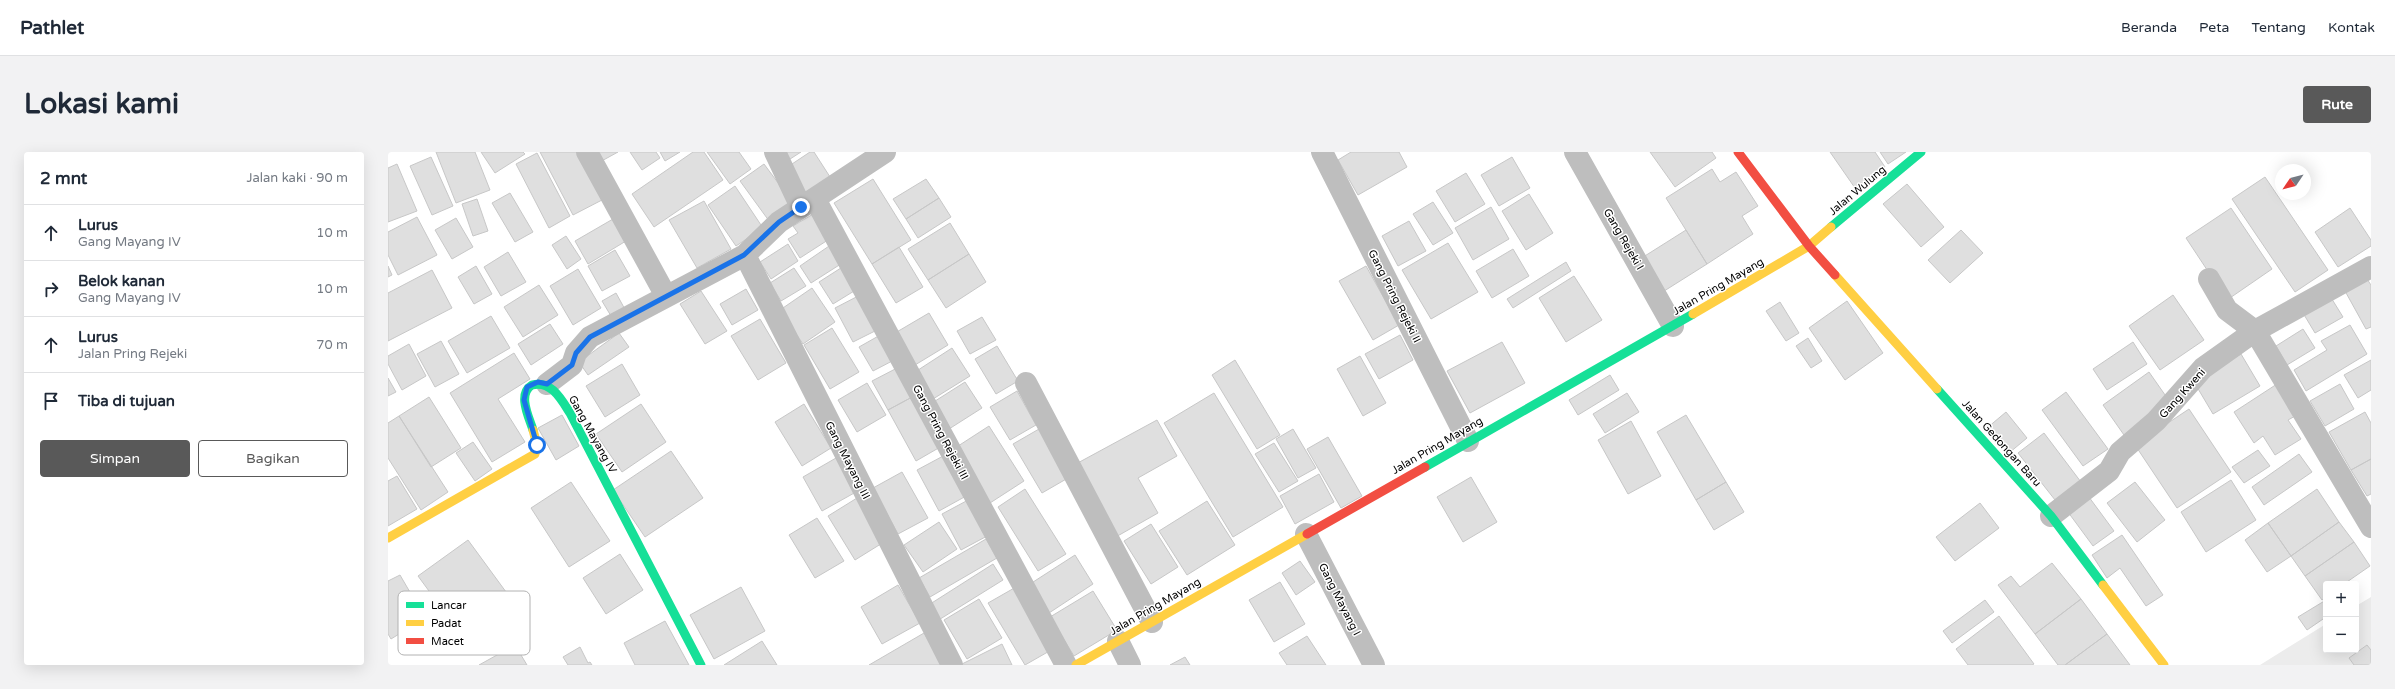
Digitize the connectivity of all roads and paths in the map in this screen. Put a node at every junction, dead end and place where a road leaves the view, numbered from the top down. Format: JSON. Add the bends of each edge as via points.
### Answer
{"nodes":[{"id":1,"x":587,"y":152,"type":"edge"},
{"id":2,"x":775,"y":152,"type":"edge"},
{"id":3,"x":885,"y":152,"type":"edge"},
{"id":4,"x":1322,"y":152,"type":"edge"},
{"id":5,"x":1575,"y":152,"type":"edge"},
{"id":6,"x":1738,"y":152,"type":"edge"},
{"id":7,"x":1921,"y":152,"type":"edge"},
{"id":8,"x":862,"y":158,"type":"edge"},
{"id":9,"x":808,"y":203,"type":"junction"},
{"id":10,"x":1809,"y":246,"type":"junction"},
{"id":11,"x":744,"y":255,"type":"junction"},
{"id":12,"x":2371,"y":267,"type":"edge"},
{"id":13,"x":2209,"y":279,"type":"dead end"},
{"id":14,"x":666,"y":296,"type":"junction"},
{"id":15,"x":1673,"y":326,"type":"junction"},
{"id":16,"x":2255,"y":331,"type":"junction"},
{"id":17,"x":1026,"y":383,"type":"dead end"},
{"id":18,"x":547,"y":384,"type":"junction"},
{"id":19,"x":1468,"y":441,"type":"junction"},
{"id":20,"x":2051,"y":516,"type":"junction"},
{"id":21,"x":2371,"y":527,"type":"edge"},
{"id":22,"x":1306,"y":534,"type":"junction"},
{"id":23,"x":388,"y":538,"type":"edge"},
{"id":24,"x":1152,"y":622,"type":"junction"},
{"id":25,"x":1118,"y":641,"type":"junction"},
{"id":26,"x":701,"y":665,"type":"edge"},
{"id":27,"x":952,"y":665,"type":"edge"},
{"id":28,"x":1066,"y":665,"type":"edge"},
{"id":29,"x":1076,"y":665,"type":"edge"},
{"id":30,"x":1130,"y":665,"type":"edge"},
{"id":31,"x":1374,"y":665,"type":"edge"},
{"id":32,"x":2164,"y":665,"type":"edge"}],
"edges":[{"from":1,"to":14,"type":"street"},
{"from":2,"to":9,"type":"street","name":"Gang Pring Rejeki III"},
{"from":3,"to":8,"type":"street"},
{"from":4,"to":19,"type":"street","name":"Gang Pring Rejeki II"},
{"from":5,"to":15,"type":"street","name":"Gang Rejeki I"},
{"from":6,"to":10,"type":"street","name":"Jalan Gedongan Baru"},
{"from":7,"to":10,"type":"street","name":"Jalan Wulung"},
{"from":8,"to":9,"type":"street"},
{"from":9,"to":11,"type":"street","via":[[779,222]]},
{"from":9,"to":28,"type":"street","name":"Gang Pring Rejeki III"},
{"from":10,"to":15,"type":"street","name":"Jalan Pring Mayang"},
{"from":10,"to":20,"type":"street","name":"Jalan Gedongan Baru"},
{"from":11,"to":14,"type":"street"},
{"from":11,"to":27,"type":"street","name":"Gang Mayang III"},
{"from":12,"to":16,"type":"street","name":"Gang Kweni"},
{"from":13,"to":16,"type":"street","via":[[2227,310]]},
{"from":14,"to":18,"type":"street","via":[[590,337],[576,353],[572,365]]},
{"from":15,"to":19,"type":"street","name":"Jalan Pring Mayang"},
{"from":16,"to":20,"type":"street","name":"Gang Kweni","via":[[2203,368],[2156,421],[2120,452],[2109,471]]},
{"from":16,"to":21,"type":"street"},
{"from":17,"to":24,"type":"street"},
{"from":18,"to":23,"type":"street","via":[[538,382],[527,387],[524,393],[537,445],[535,454]]},
{"from":18,"to":26,"type":"street","name":"Gang Mayang IV","via":[[570,413]]},
{"from":19,"to":22,"type":"street","name":"Jalan Pring Mayang"},
{"from":20,"to":32,"type":"street","name":"Jalan Gedongan Baru"},
{"from":22,"to":24,"type":"street","name":"Jalan Pring Mayang"},
{"from":22,"to":31,"type":"street","name":"Gang Mayang I"},
{"from":24,"to":25,"type":"street","name":"Jalan Pring Mayang"},
{"from":25,"to":29,"type":"street","name":"Jalan Pring Mayang"},
{"from":25,"to":30,"type":"street"}]}
